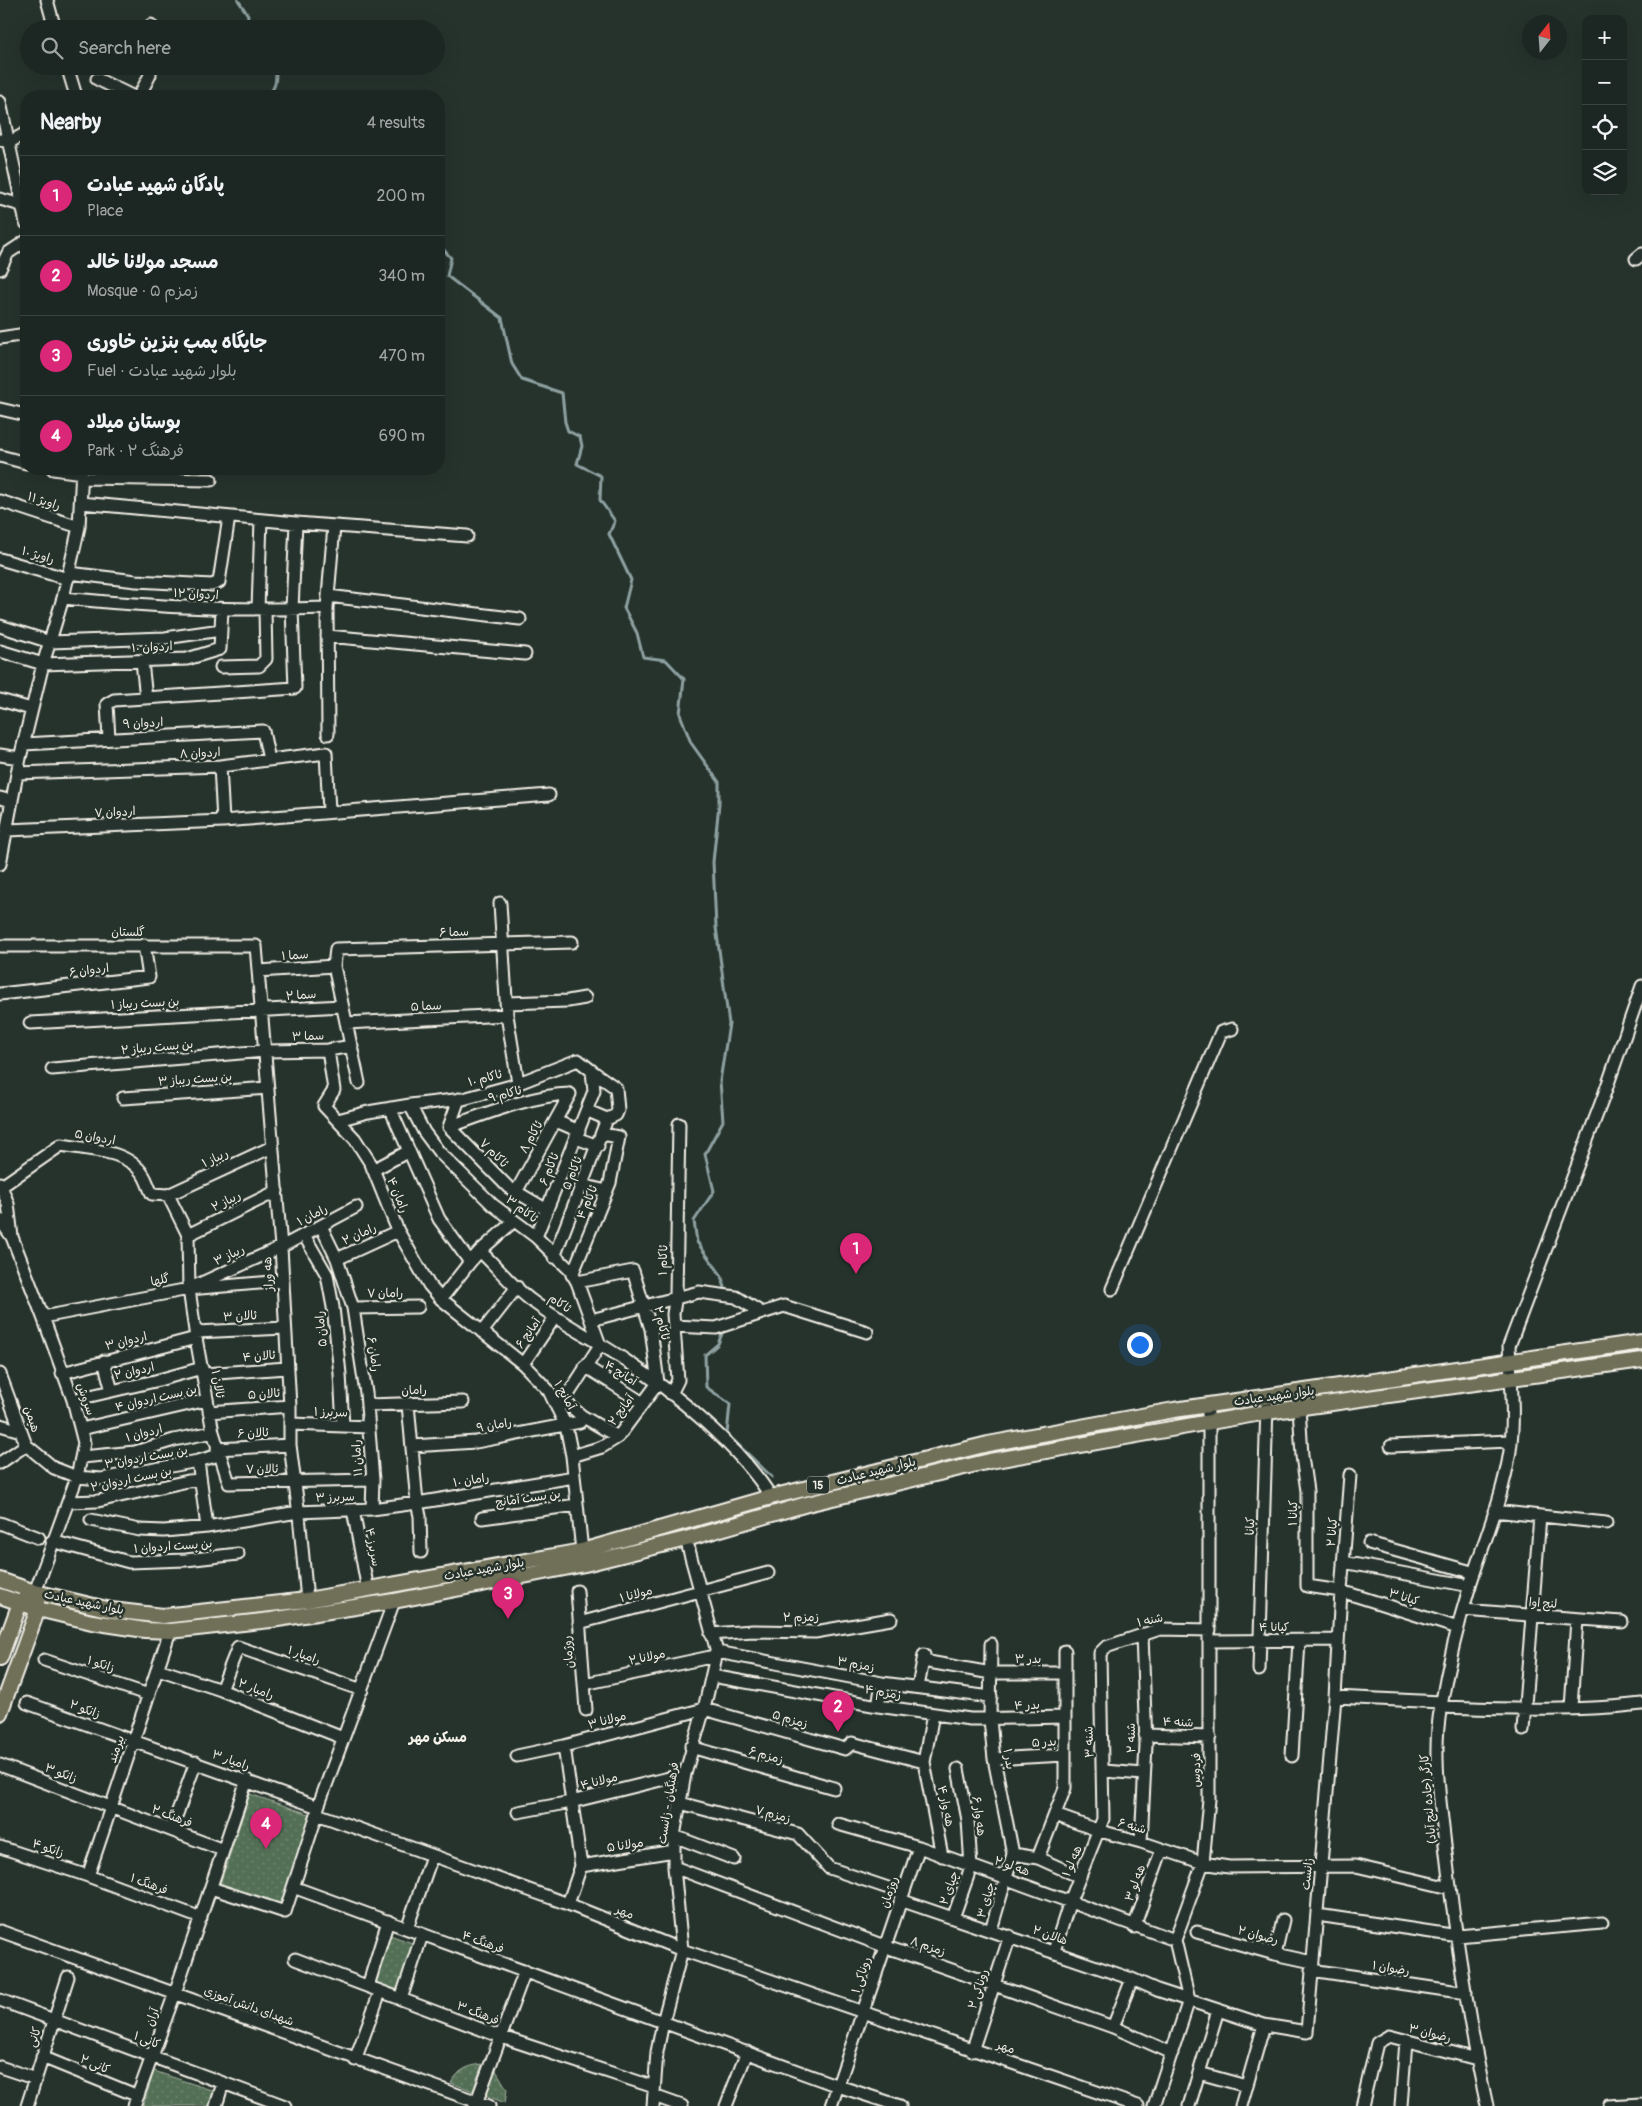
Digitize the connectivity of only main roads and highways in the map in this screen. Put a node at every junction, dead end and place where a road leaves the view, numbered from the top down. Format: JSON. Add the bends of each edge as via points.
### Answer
{"nodes":[{"id":1,"x":1642,"y":1342,"type":"edge"},
{"id":2,"x":1642,"y":1360,"type":"edge"},
{"id":3,"x":988,"y":1444,"type":"junction"},
{"id":4,"x":990,"y":1461,"type":"junction"},
{"id":5,"x":0,"y":1580,"type":"edge"},
{"id":6,"x":35,"y":1592,"type":"junction"},
{"id":7,"x":0,"y":1596,"type":"edge"},
{"id":8,"x":20,"y":1604,"type":"junction"},
{"id":9,"x":38,"y":1609,"type":"junction"},
{"id":10,"x":0,"y":1658,"type":"edge"},
{"id":11,"x":0,"y":1713,"type":"edge"}],
"edges":[{"from":1,"to":3,"type":"main road","name":"بلوار شهید عبادت","number":"15","via":[[1207,1406]]},
{"from":2,"to":4,"type":"main road","name":"بلوار شهید عبادت","number":"15","via":[[1299,1407]]},
{"from":3,"to":4,"type":"main road"},
{"from":3,"to":6,"type":"main road","name":"بلوار شهید عبادت","number":"15","via":[[771,1497],[582,1550],[308,1600],[163,1616],[111,1610]]},
{"from":4,"to":9,"type":"main road","name":"بلوار شهید عبادت","number":"15","via":[[807,1504],[585,1564],[394,1601],[170,1631],[92,1622]]},
{"from":5,"to":6,"type":"main road","name":"بلوار شهید عبادت","number":"15"},
{"from":6,"to":8,"type":"main road"},
{"from":6,"to":9,"type":"main road"},
{"from":7,"to":8,"type":"main road","name":"بلوار شهید عبادت","number":"15"},
{"from":8,"to":9,"type":"main road","name":"بلوار شهید عبادت","number":"15"},
{"from":8,"to":10,"type":"main road"},
{"from":9,"to":11,"type":"main road"}]}
